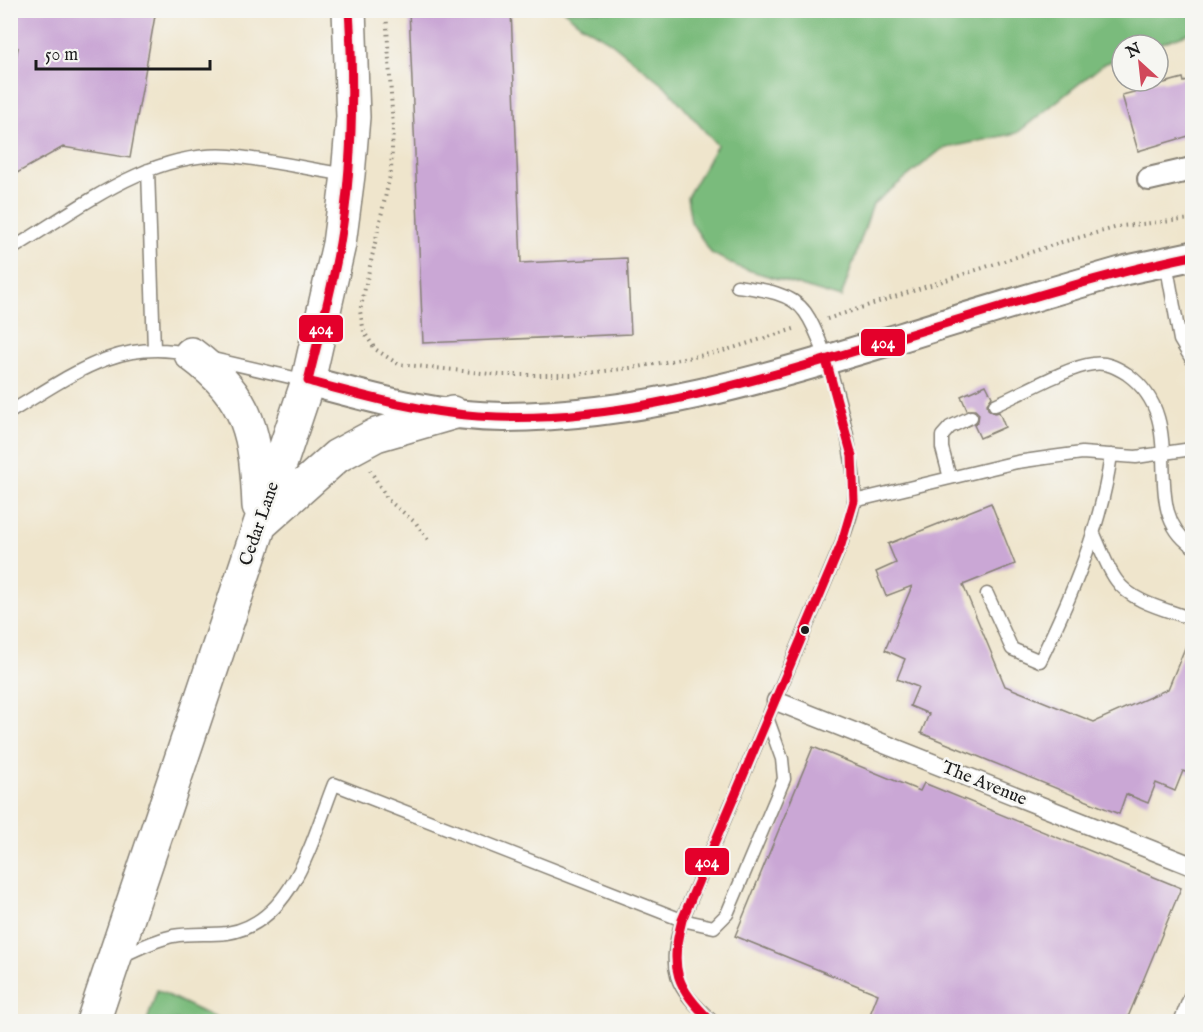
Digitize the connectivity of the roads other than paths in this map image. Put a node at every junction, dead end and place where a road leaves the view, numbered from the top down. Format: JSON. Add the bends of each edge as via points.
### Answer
{"nodes":[{"id":1,"x":349,"y":10,"type":"edge"},
{"id":2,"x":1192,"y":169,"type":"edge"},
{"id":3,"x":148,"y":170,"type":"junction"},
{"id":4,"x":348,"y":175,"type":"junction"},
{"id":5,"x":1149,"y":179,"type":"dead end"},
{"id":6,"x":10,"y":250,"type":"edge"},
{"id":7,"x":1179,"y":258,"type":"edge"},
{"id":8,"x":738,"y":286,"type":"dead end"},
{"id":9,"x":154,"y":349,"type":"junction"},
{"id":10,"x":191,"y":354,"type":"junction"},
{"id":11,"x":826,"y":360,"type":"junction"},
{"id":12,"x":1192,"y":360,"type":"edge"},
{"id":13,"x":308,"y":381,"type":"junction"},
{"id":14,"x":995,"y":405,"type":"dead end"},
{"id":15,"x":10,"y":412,"type":"edge"},
{"id":16,"x":452,"y":413,"type":"junction"},
{"id":17,"x":971,"y":417,"type":"dead end"},
{"id":18,"x":1192,"y":449,"type":"edge"},
{"id":19,"x":1111,"y":455,"type":"junction"},
{"id":20,"x":1165,"y":455,"type":"junction"},
{"id":21,"x":950,"y":478,"type":"junction"},
{"id":22,"x":854,"y":501,"type":"junction"},
{"id":23,"x":260,"y":525,"type":"junction"},
{"id":24,"x":1094,"y":534,"type":"junction"},
{"id":25,"x":1192,"y":546,"type":"edge"},
{"id":26,"x":987,"y":594,"type":"dead end"},
{"id":27,"x":1192,"y":619,"type":"edge"},
{"id":28,"x":776,"y":701,"type":"junction"},
{"id":29,"x":768,"y":720,"type":"junction"},
{"id":30,"x":1192,"y":866,"type":"edge"},
{"id":31,"x":682,"y":920,"type":"junction"},
{"id":32,"x":115,"y":958,"type":"junction"},
{"id":33,"x":1192,"y":992,"type":"edge"},
{"id":34,"x":93,"y":1022,"type":"edge"},
{"id":35,"x":713,"y":1022,"type":"edge"},
{"id":36,"x":1180,"y":1022,"type":"edge"}],
"edges":[{"from":1,"to":4,"type":"main road","name":"Cedar Lane","via":[[353,117]]},
{"from":2,"to":5,"type":"street"},
{"from":3,"to":4,"type":"lane","via":[[178,161],[228,156]]},
{"from":3,"to":6,"type":"lane"},
{"from":3,"to":9,"type":"lane"},
{"from":4,"to":13,"type":"main road","name":"Cedar Lane","via":[[339,244]]},
{"from":7,"to":11,"type":"street","via":[[1017,301]]},
{"from":7,"to":12,"type":"lane","via":[[1180,340]]},
{"from":8,"to":11,"type":"lane","via":[[789,299],[804,311]]},
{"from":9,"to":10,"type":"lane"},
{"from":9,"to":15,"type":"lane","via":[[124,351],[96,362]]},
{"from":10,"to":13,"type":"lane"},
{"from":10,"to":23,"type":"main road","via":[[227,385],[250,426],[257,454]]},
{"from":11,"to":16,"type":"street","via":[[712,393],[632,407],[502,417]]},
{"from":11,"to":22,"type":"lane","via":[[852,456]]},
{"from":13,"to":16,"type":"street","via":[[401,406]]},
{"from":13,"to":23,"type":"main road","name":"Cedar Lane"},
{"from":14,"to":20,"type":"lane","via":[[1090,364],[1116,367],[1144,387],[1153,400],[1160,418]]},
{"from":16,"to":23,"type":"main road","via":[[401,426],[346,451],[313,475]]},
{"from":17,"to":21,"type":"lane","via":[[942,435]]},
{"from":18,"to":20,"type":"lane"},
{"from":19,"to":20,"type":"lane"},
{"from":19,"to":21,"type":"lane","via":[[1052,457]]},
{"from":19,"to":24,"type":"lane"},
{"from":20,"to":25,"type":"lane","via":[[1168,510],[1175,528]]},
{"from":21,"to":22,"type":"lane"},
{"from":22,"to":28,"type":"lane","via":[[841,545]]},
{"from":23,"to":32,"type":"main road","name":"Cedar Lane"},
{"from":24,"to":26,"type":"lane","via":[[1040,661],[1012,650]]},
{"from":24,"to":27,"type":"lane","via":[[1117,581],[1128,592]]},
{"from":28,"to":29,"type":"lane"},
{"from":28,"to":30,"type":"street","name":"The Avenue"},
{"from":29,"to":31,"type":"lane"},
{"from":29,"to":31,"type":"lane","via":[[782,759],[784,779],[727,914],[714,927]]},
{"from":31,"to":32,"type":"lane","via":[[334,784],[294,881],[263,917],[228,933],[172,936]]},
{"from":31,"to":35,"type":"lane","via":[[674,948],[674,968],[693,1003]]},
{"from":32,"to":34,"type":"main road","name":"Cedar Lane"},
{"from":33,"to":36,"type":"lane"}]}
